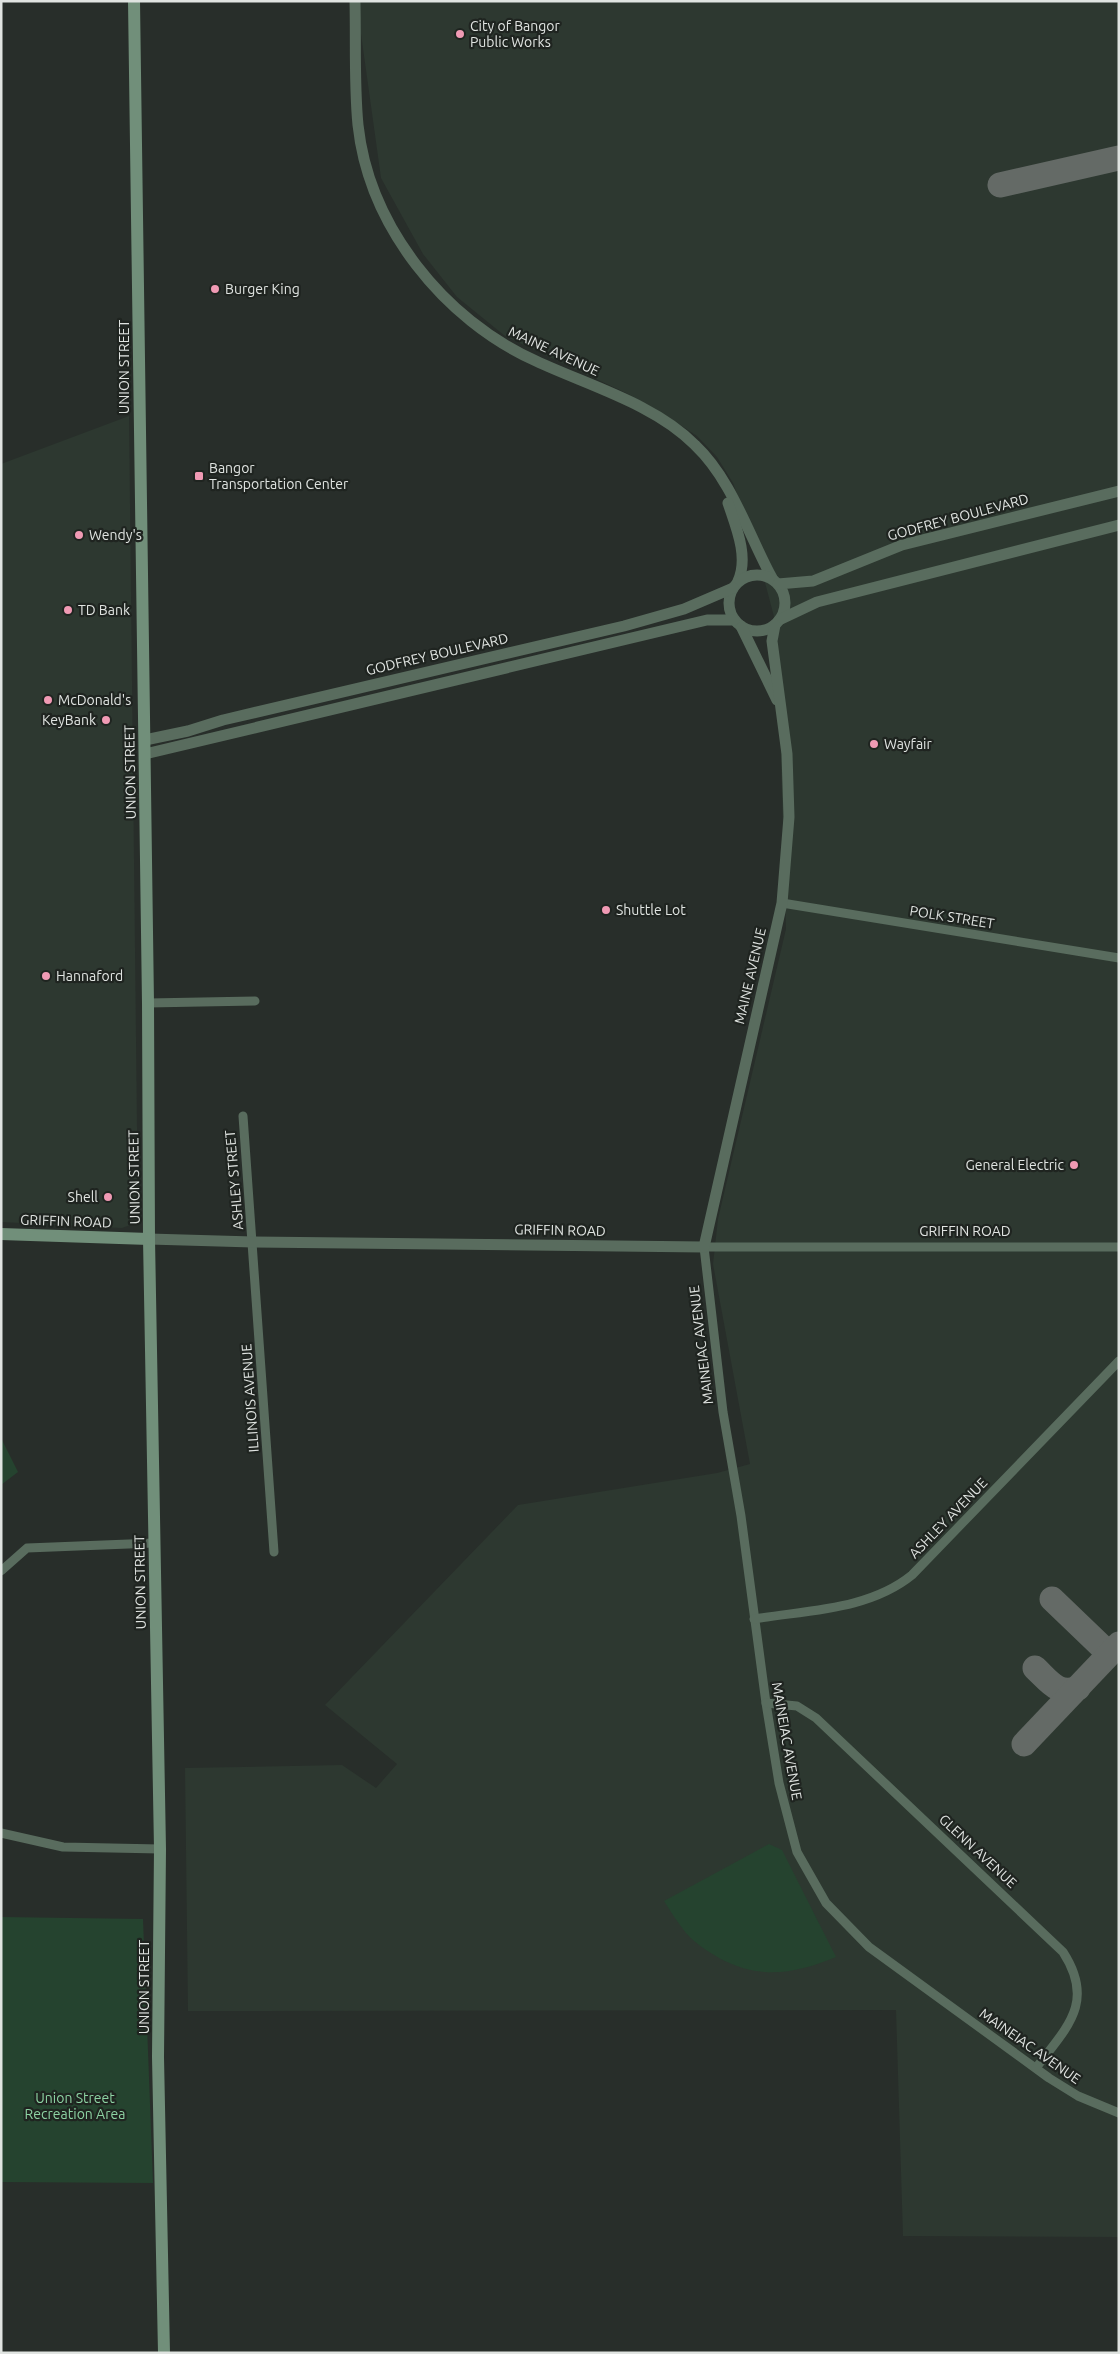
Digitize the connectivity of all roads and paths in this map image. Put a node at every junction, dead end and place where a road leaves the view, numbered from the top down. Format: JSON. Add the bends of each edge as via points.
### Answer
{"nodes":[{"id":1,"x":134,"y":1,"type":"edge"},
{"id":2,"x":355,"y":1,"type":"edge"},
{"id":3,"x":717,"y":472,"type":"junction"},
{"id":4,"x":1119,"y":491,"type":"edge"},
{"id":5,"x":1119,"y":524,"type":"edge"},
{"id":6,"x":775,"y":581,"type":"junction"},
{"id":7,"x":736,"y":585,"type":"junction"},
{"id":8,"x":778,"y":622,"type":"junction"},
{"id":9,"x":738,"y":623,"type":"junction"},
{"id":10,"x":782,"y":708,"type":"junction"},
{"id":11,"x":145,"y":740,"type":"junction"},
{"id":12,"x":145,"y":754,"type":"junction"},
{"id":13,"x":782,"y":903,"type":"junction"},
{"id":14,"x":1119,"y":958,"type":"edge"},
{"id":15,"x":255,"y":1001,"type":"dead end"},
{"id":16,"x":148,"y":1003,"type":"junction"},
{"id":17,"x":243,"y":1116,"type":"dead end"},
{"id":18,"x":1,"y":1234,"type":"edge"},
{"id":19,"x":149,"y":1239,"type":"junction"},
{"id":20,"x":253,"y":1242,"type":"junction"},
{"id":21,"x":704,"y":1247,"type":"junction"},
{"id":22,"x":1119,"y":1248,"type":"edge"},
{"id":23,"x":1119,"y":1361,"type":"edge"},
{"id":24,"x":154,"y":1543,"type":"junction"},
{"id":25,"x":274,"y":1552,"type":"dead end"},
{"id":26,"x":1,"y":1571,"type":"edge"},
{"id":27,"x":754,"y":1619,"type":"junction"},
{"id":28,"x":766,"y":1703,"type":"junction"},
{"id":29,"x":1,"y":1833,"type":"edge"},
{"id":30,"x":160,"y":1849,"type":"junction"},
{"id":31,"x":1036,"y":2068,"type":"junction"},
{"id":32,"x":1119,"y":2113,"type":"edge"},
{"id":33,"x":164,"y":2353,"type":"edge"}],
"edges":[{"from":1,"to":11,"type":"main road","name":"UNION STREET"},
{"from":2,"to":3,"type":"street","name":"MAINE AVENUE","via":[[358,126],[373,185],[395,233],[415,263],[448,302],[496,340],[517,353],[660,418],[697,446]]},
{"from":3,"to":6,"type":"street","name":"MAINE AVENUE"},
{"from":3,"to":7,"type":"street","name":"MAINE AVENUE","via":[[740,542],[743,571]]},
{"from":4,"to":6,"type":"street","name":"GODFREY BOULEVARD","via":[[902,545],[812,582]]},
{"from":5,"to":8,"type":"street","via":[[817,602]]},
{"from":6,"to":7,"type":"street","via":[[754,574]]},
{"from":6,"to":8,"type":"street","via":[[786,605]]},
{"from":7,"to":9,"type":"street","via":[[729,604]]},
{"from":7,"to":11,"type":"street","name":"GODFREY BOULEVARD","via":[[684,609],[624,626]]},
{"from":8,"to":9,"type":"street","via":[[760,631]]},
{"from":8,"to":10,"type":"street","name":"MAINE AVENUE","via":[[772,641]]},
{"from":9,"to":10,"type":"street","name":"MAINE AVENUE"},
{"from":9,"to":12,"type":"street","name":"GODFREY BOULEVARD","via":[[707,620]]},
{"from":10,"to":13,"type":"street","name":"MAINE AVENUE","via":[[789,817]]},
{"from":11,"to":12,"type":"main road","name":"UNION STREET"},
{"from":12,"to":16,"type":"main road","name":"UNION STREET"},
{"from":13,"to":14,"type":"street","name":"POLK STREET"},
{"from":13,"to":21,"type":"street","name":"MAINE AVENUE"},
{"from":15,"to":16,"type":"street"},
{"from":16,"to":19,"type":"main road","name":"UNION STREET"},
{"from":17,"to":20,"type":"street","name":"ASHLEY STREET"},
{"from":18,"to":19,"type":"main road","name":"GRIFFIN ROAD"},
{"from":19,"to":20,"type":"street","name":"GRIFFIN ROAD"},
{"from":19,"to":24,"type":"main road","name":"UNION STREET"},
{"from":20,"to":21,"type":"street","name":"GRIFFIN ROAD"},
{"from":20,"to":25,"type":"street","name":"ILLINOIS AVENUE"},
{"from":21,"to":22,"type":"street","name":"GRIFFIN ROAD"},
{"from":21,"to":27,"type":"street","name":"MAINEIAC AVENUE","via":[[723,1412]]},
{"from":23,"to":27,"type":"street","name":"ASHLEY AVENUE","via":[[898,1587],[859,1602]]},
{"from":24,"to":26,"type":"street","via":[[27,1548]]},
{"from":24,"to":30,"type":"main road","name":"UNION STREET"},
{"from":27,"to":28,"type":"street","name":"MAINEIAC AVENUE"},
{"from":28,"to":31,"type":"street","name":"MAINEIAC AVENUE","via":[[778,1783],[797,1852],[826,1903],[868,1947]]},
{"from":28,"to":31,"type":"street","name":"GLENN AVENUE","via":[[797,1706],[816,1718],[1063,1952],[1076,1979],[1078,2002],[1065,2030]]},
{"from":29,"to":30,"type":"street","via":[[63,1847]]},
{"from":30,"to":33,"type":"main road","name":"UNION STREET","via":[[158,2057]]},
{"from":31,"to":32,"type":"street","name":"MAINEIAC AVENUE","via":[[1078,2096]]}]}
